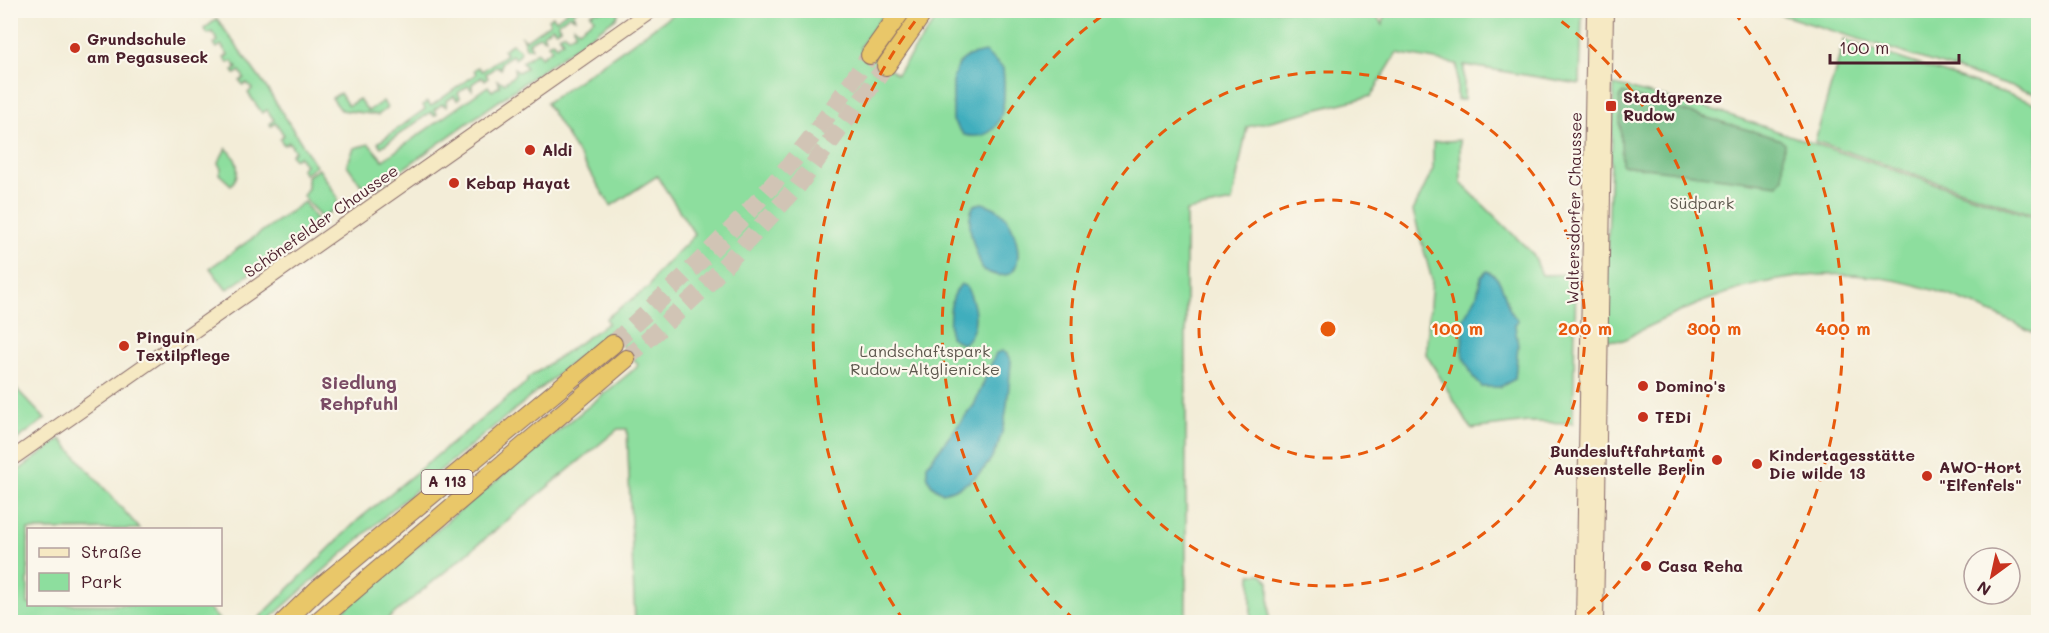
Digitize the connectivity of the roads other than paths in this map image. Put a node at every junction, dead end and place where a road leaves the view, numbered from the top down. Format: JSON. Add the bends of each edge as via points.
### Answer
{"nodes":[{"id":1,"x":651,"y":10,"type":"edge"},
{"id":2,"x":902,"y":10,"type":"edge"},
{"id":3,"x":925,"y":10,"type":"edge"},
{"id":4,"x":1594,"y":10,"type":"edge"},
{"id":5,"x":1606,"y":10,"type":"edge"},
{"id":6,"x":870,"y":56,"type":"tunnel mouth"},
{"id":7,"x":886,"y":66,"type":"tunnel mouth"},
{"id":8,"x":613,"y":344,"type":"tunnel mouth"},
{"id":9,"x":626,"y":359,"type":"tunnel mouth"},
{"id":10,"x":10,"y":460,"type":"edge"},
{"id":11,"x":284,"y":622,"type":"edge"},
{"id":12,"x":318,"y":622,"type":"edge"},
{"id":13,"x":1583,"y":622,"type":"edge"},
{"id":14,"x":1596,"y":622,"type":"edge"}],
"edges":[{"from":1,"to":10,"type":"main road","name":"Schönefelder Chaussee"},
{"from":2,"to":6,"type":"highway"},
{"from":3,"to":7,"type":"highway"},
{"from":4,"to":13,"type":"main road","name":"Waltersdorfer Chaussee"},
{"from":5,"to":14,"type":"main road","name":"Waltersdorfer Chaussee"},
{"from":8,"to":11,"type":"highway","number":"A 113","via":[[318,589]]},
{"from":9,"to":12,"type":"highway","number":"A 113"}]}
